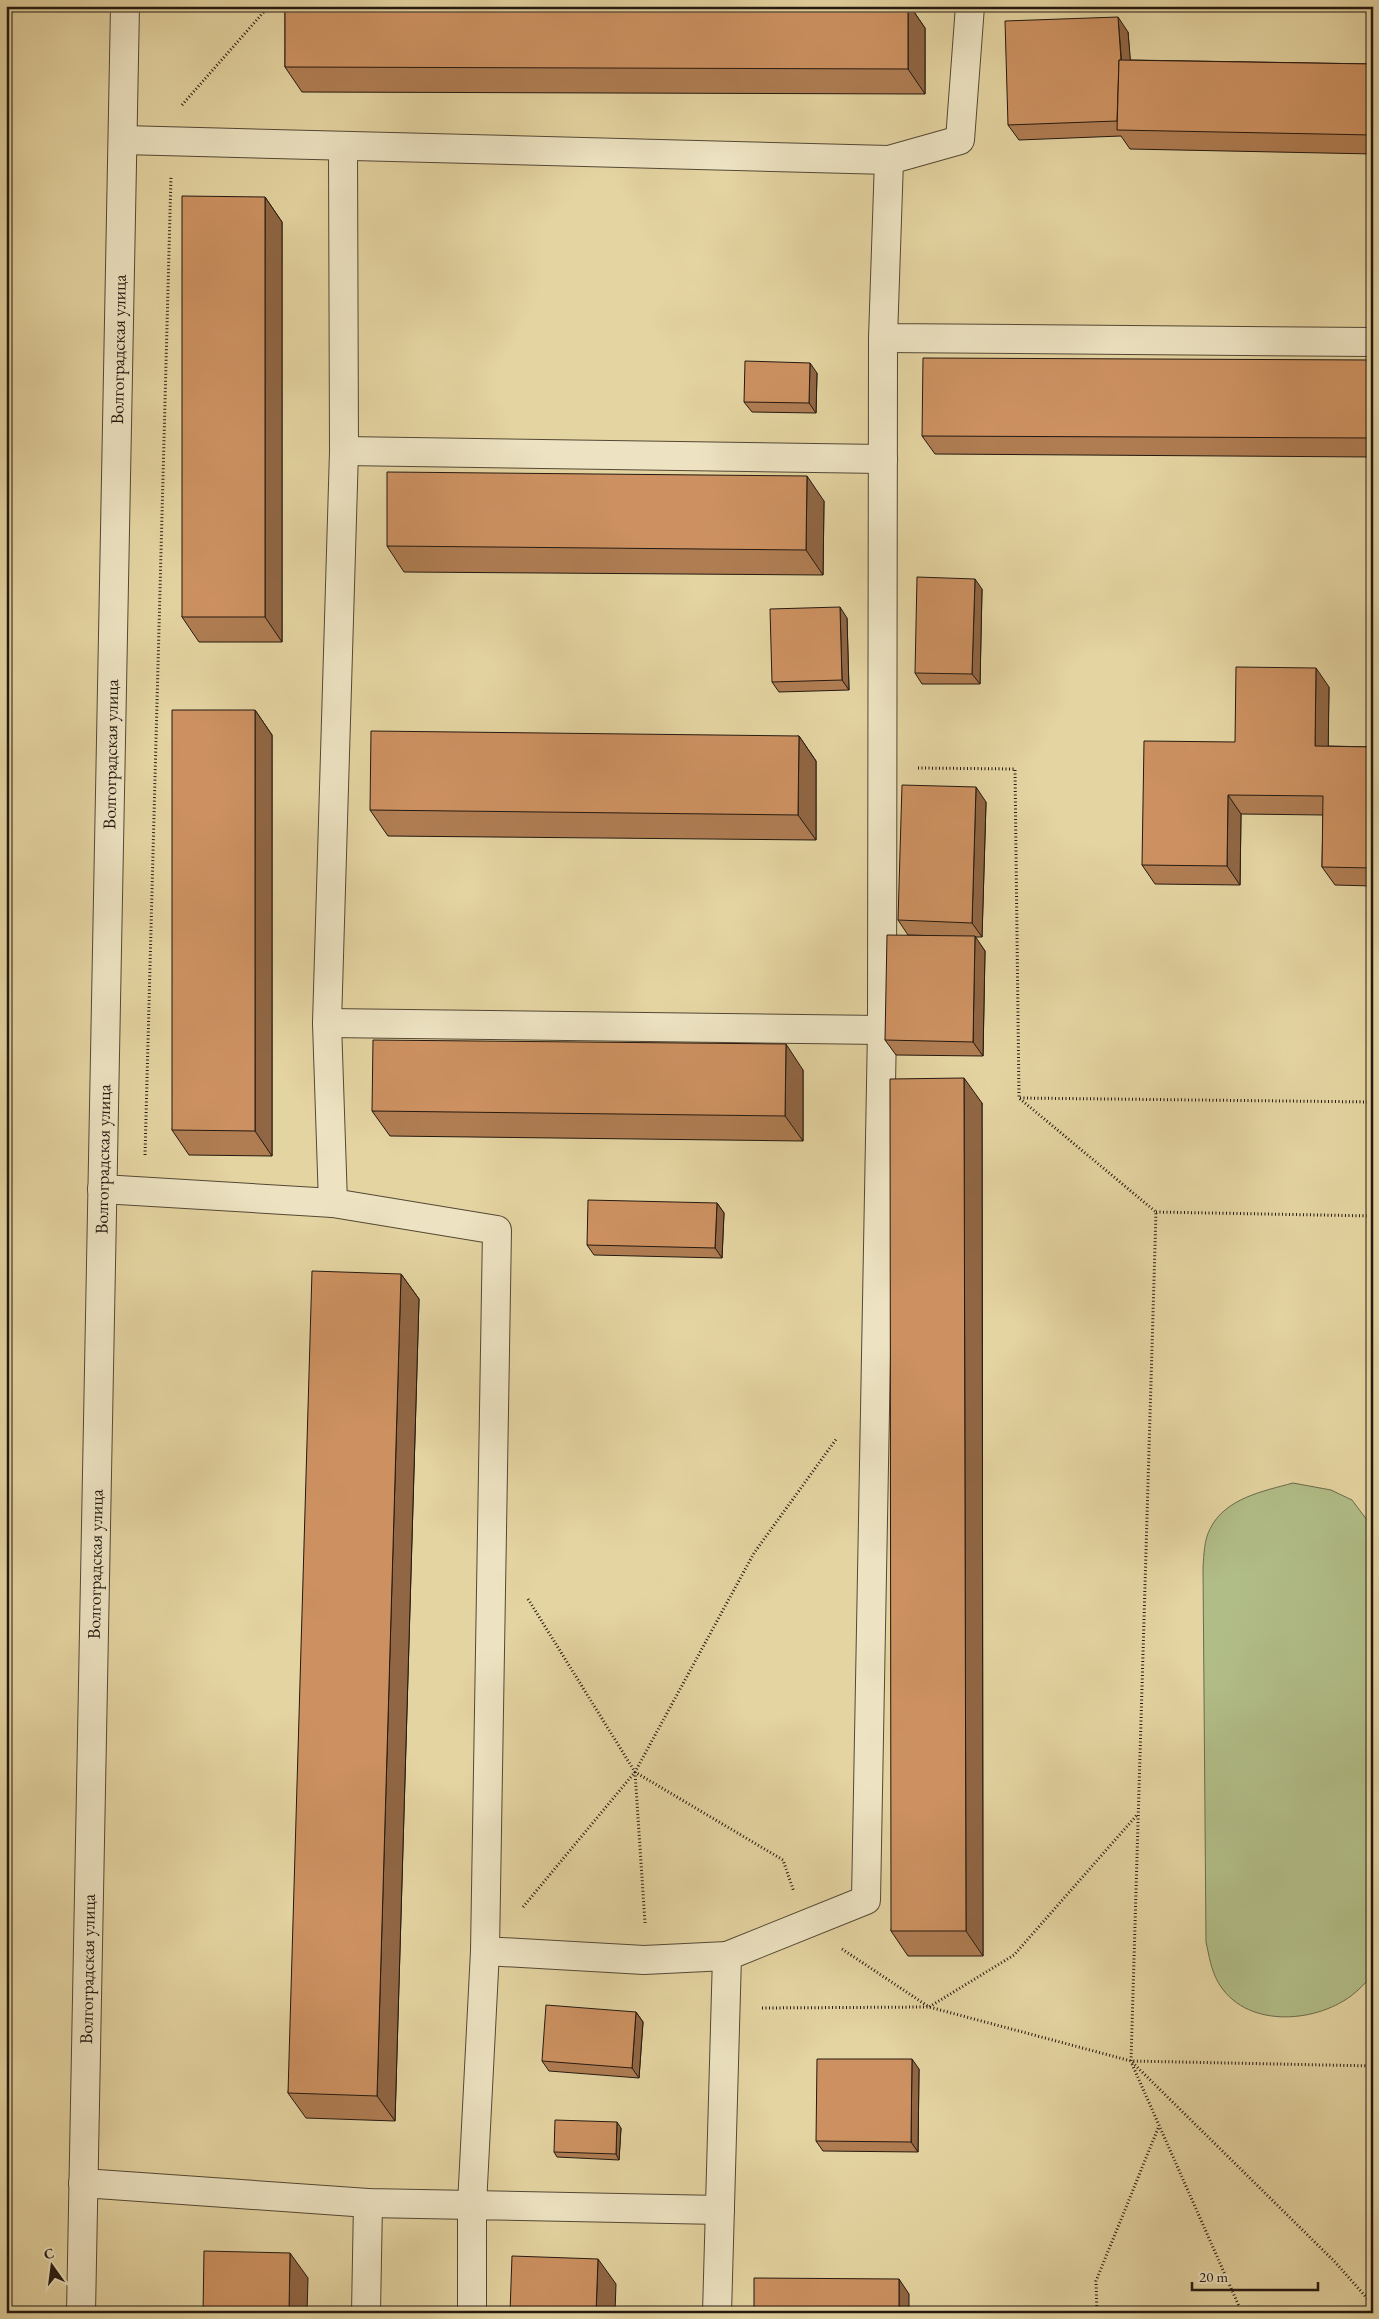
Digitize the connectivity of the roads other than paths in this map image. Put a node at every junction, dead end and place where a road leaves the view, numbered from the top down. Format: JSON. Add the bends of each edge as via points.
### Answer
{"nodes":[{"id":1,"x":125,"y":6,"type":"edge"},
{"id":2,"x":970,"y":6,"type":"edge"},
{"id":3,"x":123,"y":140,"type":"junction"},
{"id":4,"x":343,"y":147,"type":"junction"},
{"id":5,"x":889,"y":160,"type":"junction"},
{"id":6,"x":883,"y":338,"type":"junction"},
{"id":7,"x":1373,"y":342,"type":"edge"},
{"id":8,"x":344,"y":451,"type":"junction"},
{"id":9,"x":883,"y":460,"type":"junction"},
{"id":10,"x":328,"y":1023,"type":"junction"},
{"id":11,"x":882,"y":1030,"type":"junction"},
{"id":12,"x":102,"y":1188,"type":"junction"},
{"id":13,"x":334,"y":1203,"type":"junction"},
{"id":14,"x":485,"y":1951,"type":"junction"},
{"id":15,"x":727,"y":1956,"type":"junction"},
{"id":16,"x":83,"y":2183,"type":"junction"},
{"id":17,"x":368,"y":2203,"type":"junction"},
{"id":18,"x":472,"y":2205,"type":"junction"},
{"id":19,"x":720,"y":2210,"type":"junction"},
{"id":20,"x":81,"y":2313,"type":"edge"},
{"id":21,"x":366,"y":2313,"type":"edge"},
{"id":22,"x":472,"y":2313,"type":"edge"},
{"id":23,"x":717,"y":2313,"type":"edge"}],
"edges":[{"from":1,"to":3,"type":"street","name":"Волгоградская улица"},
{"from":2,"to":5,"type":"street","via":[[960,140]]},
{"from":3,"to":4,"type":"street"},
{"from":3,"to":12,"type":"street","name":"Волгоградская улица"},
{"from":4,"to":5,"type":"street"},
{"from":4,"to":8,"type":"street"},
{"from":5,"to":6,"type":"street"},
{"from":6,"to":7,"type":"street"},
{"from":6,"to":9,"type":"street"},
{"from":8,"to":9,"type":"street"},
{"from":8,"to":10,"type":"street"},
{"from":9,"to":11,"type":"street"},
{"from":10,"to":11,"type":"street"},
{"from":10,"to":13,"type":"street"},
{"from":11,"to":15,"type":"street","via":[[866,1900]]},
{"from":12,"to":13,"type":"street"},
{"from":12,"to":16,"type":"street","name":"Волгоградская улица"},
{"from":13,"to":14,"type":"street","via":[[497,1230]]},
{"from":14,"to":15,"type":"street","via":[[644,1960]]},
{"from":14,"to":18,"type":"street"},
{"from":15,"to":19,"type":"street"},
{"from":16,"to":17,"type":"street"},
{"from":16,"to":20,"type":"street","name":"Волгоградская улица"},
{"from":17,"to":18,"type":"street"},
{"from":17,"to":21,"type":"street"},
{"from":18,"to":19,"type":"street"},
{"from":18,"to":22,"type":"street"},
{"from":19,"to":23,"type":"street"}]}
